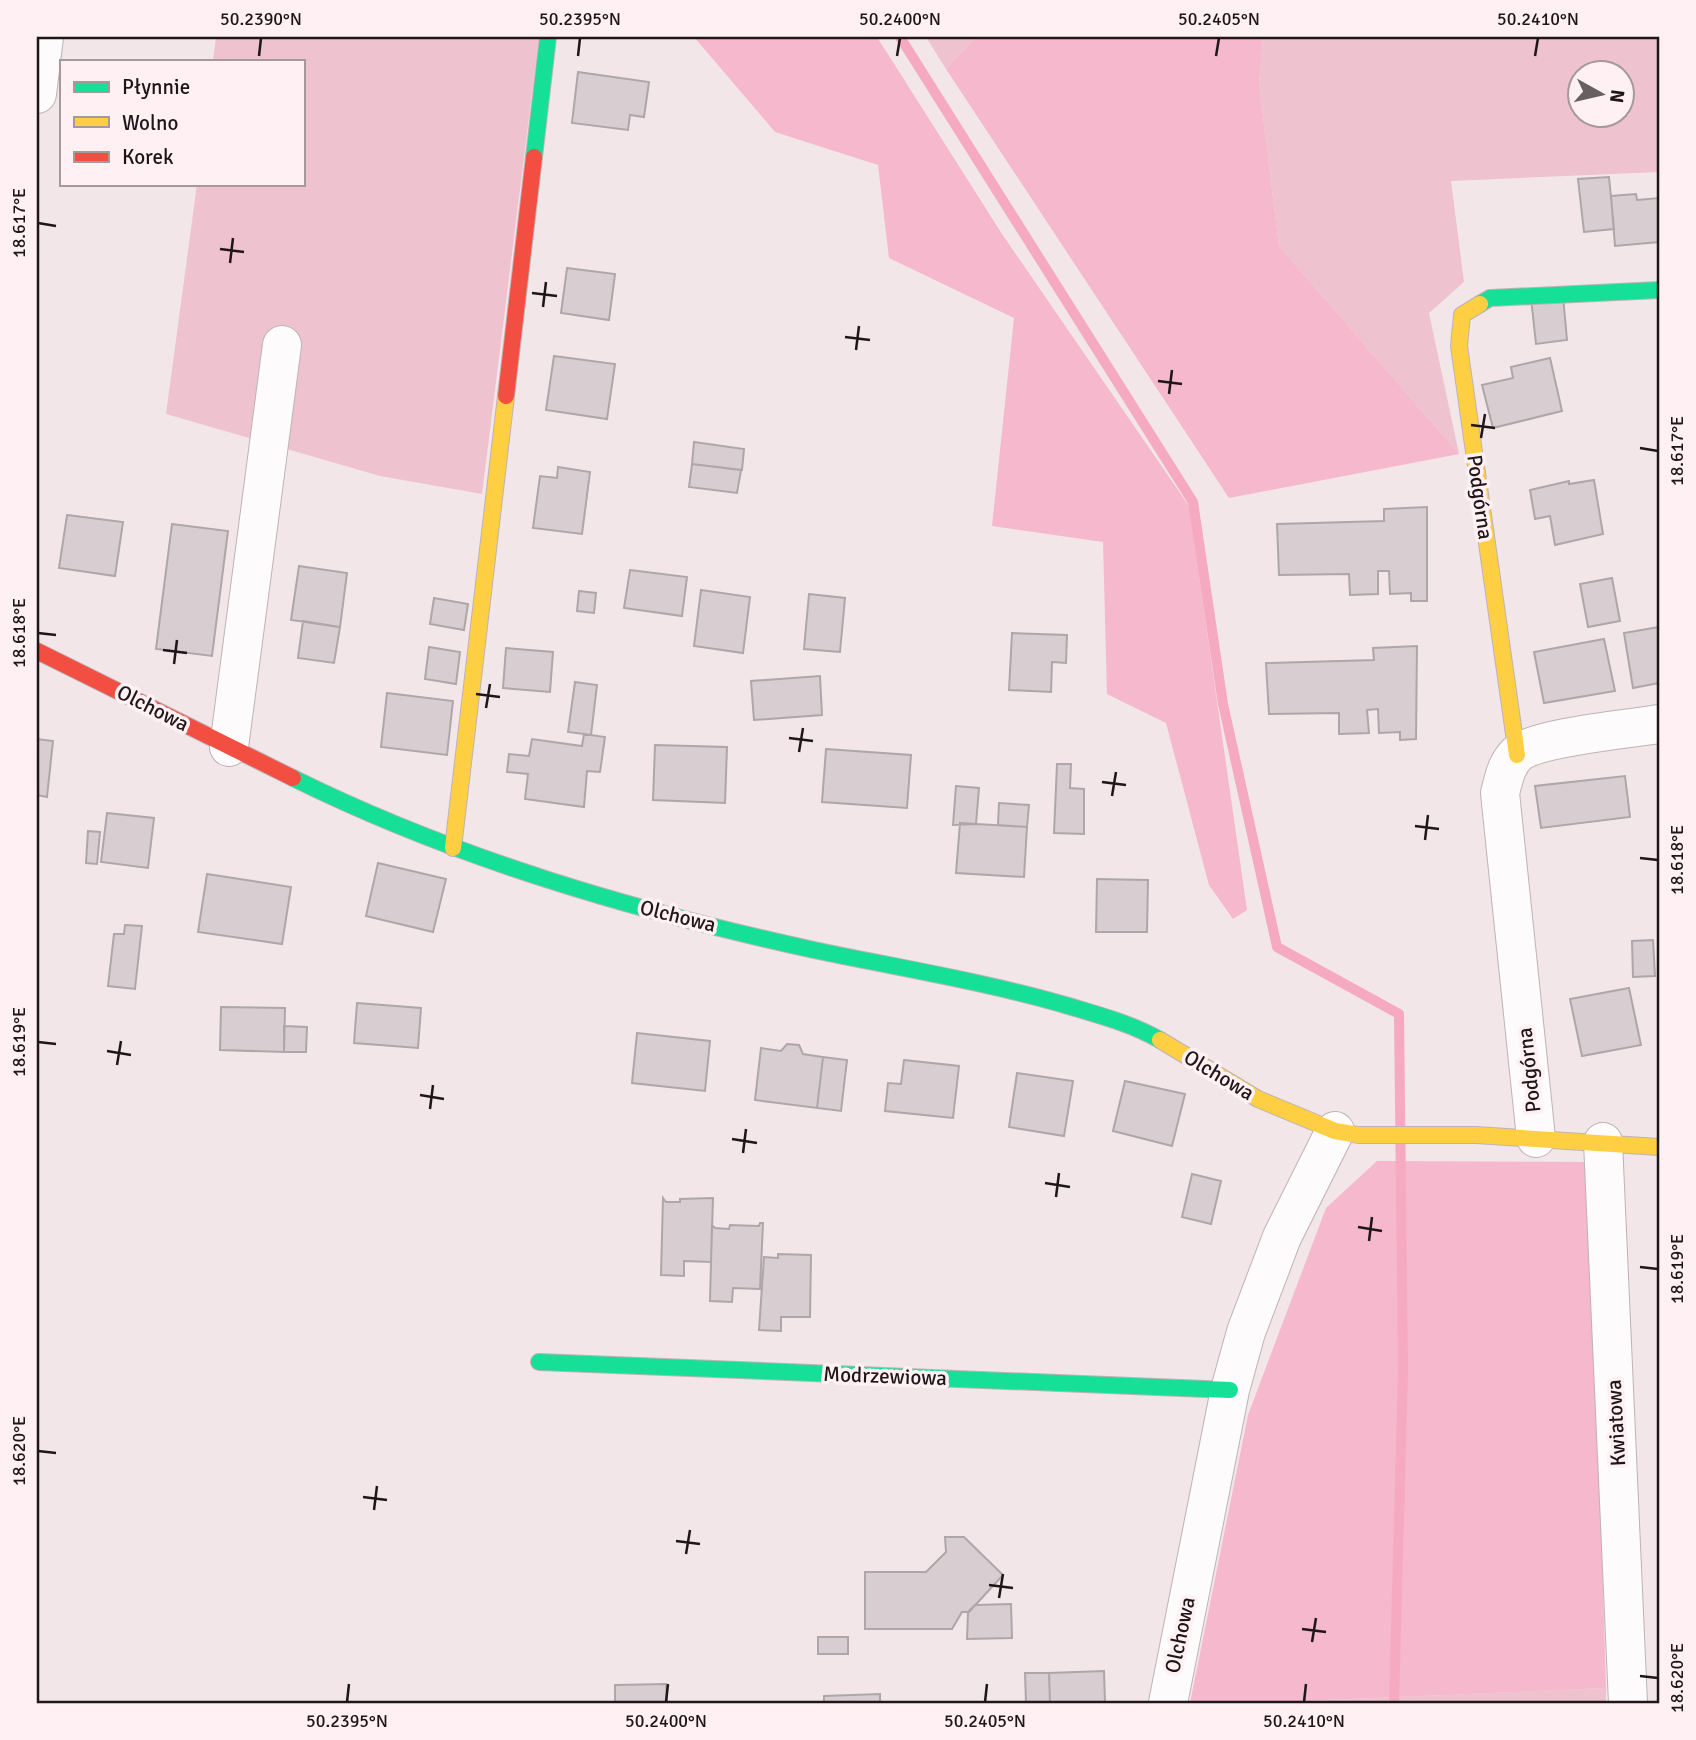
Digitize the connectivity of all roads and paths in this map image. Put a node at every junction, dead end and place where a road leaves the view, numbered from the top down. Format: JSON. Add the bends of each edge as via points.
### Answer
{"nodes":[{"id":1,"x":44,"y":37,"type":"edge"},
{"id":2,"x":548,"y":37,"type":"edge"},
{"id":3,"x":37,"y":94,"type":"edge"},
{"id":4,"x":1659,"y":290,"type":"edge"},
{"id":5,"x":282,"y":345,"type":"dead end"},
{"id":6,"x":37,"y":651,"type":"edge"},
{"id":7,"x":1659,"y":724,"type":"edge"},
{"id":8,"x":229,"y":747,"type":"junction"},
{"id":9,"x":1517,"y":755,"type":"junction"},
{"id":10,"x":453,"y":848,"type":"junction"},
{"id":11,"x":1335,"y":1131,"type":"junction"},
{"id":12,"x":1536,"y":1138,"type":"junction"},
{"id":13,"x":1603,"y":1142,"type":"junction"},
{"id":14,"x":1659,"y":1147,"type":"edge"},
{"id":15,"x":539,"y":1362,"type":"dead end"},
{"id":16,"x":1230,"y":1390,"type":"junction"},
{"id":17,"x":1168,"y":1703,"type":"edge"},
{"id":18,"x":1628,"y":1703,"type":"edge"}],
"edges":[{"from":1,"to":3,"type":"street"},
{"from":2,"to":10,"type":"street"},
{"from":4,"to":9,"type":"street","name":"Podgórna","via":[[1490,298],[1462,314],[1459,346]]},
{"from":5,"to":8,"type":"street"},
{"from":6,"to":8,"type":"street","name":"Olchowa"},
{"from":7,"to":9,"type":"street","via":[[1536,744]]},
{"from":8,"to":10,"type":"street","name":"Olchowa"},
{"from":9,"to":12,"type":"street","name":"Podgórna","via":[[1506,768],[1500,793]]},
{"from":10,"to":11,"type":"street","name":"Olchowa","via":[[623,903],[811,949],[1021,992],[1138,1027],[1258,1099]]},
{"from":11,"to":12,"type":"street","name":"Olchowa"},
{"from":11,"to":16,"type":"street","name":"Olchowa","via":[[1262,1285]]},
{"from":12,"to":13,"type":"street","name":"Olchowa"},
{"from":13,"to":14,"type":"street","name":"Olchowa"},
{"from":13,"to":18,"type":"street","name":"Kwiatowa"},
{"from":15,"to":16,"type":"street","name":"Modrzewiowa"},
{"from":16,"to":17,"type":"street","name":"Olchowa"}]}
